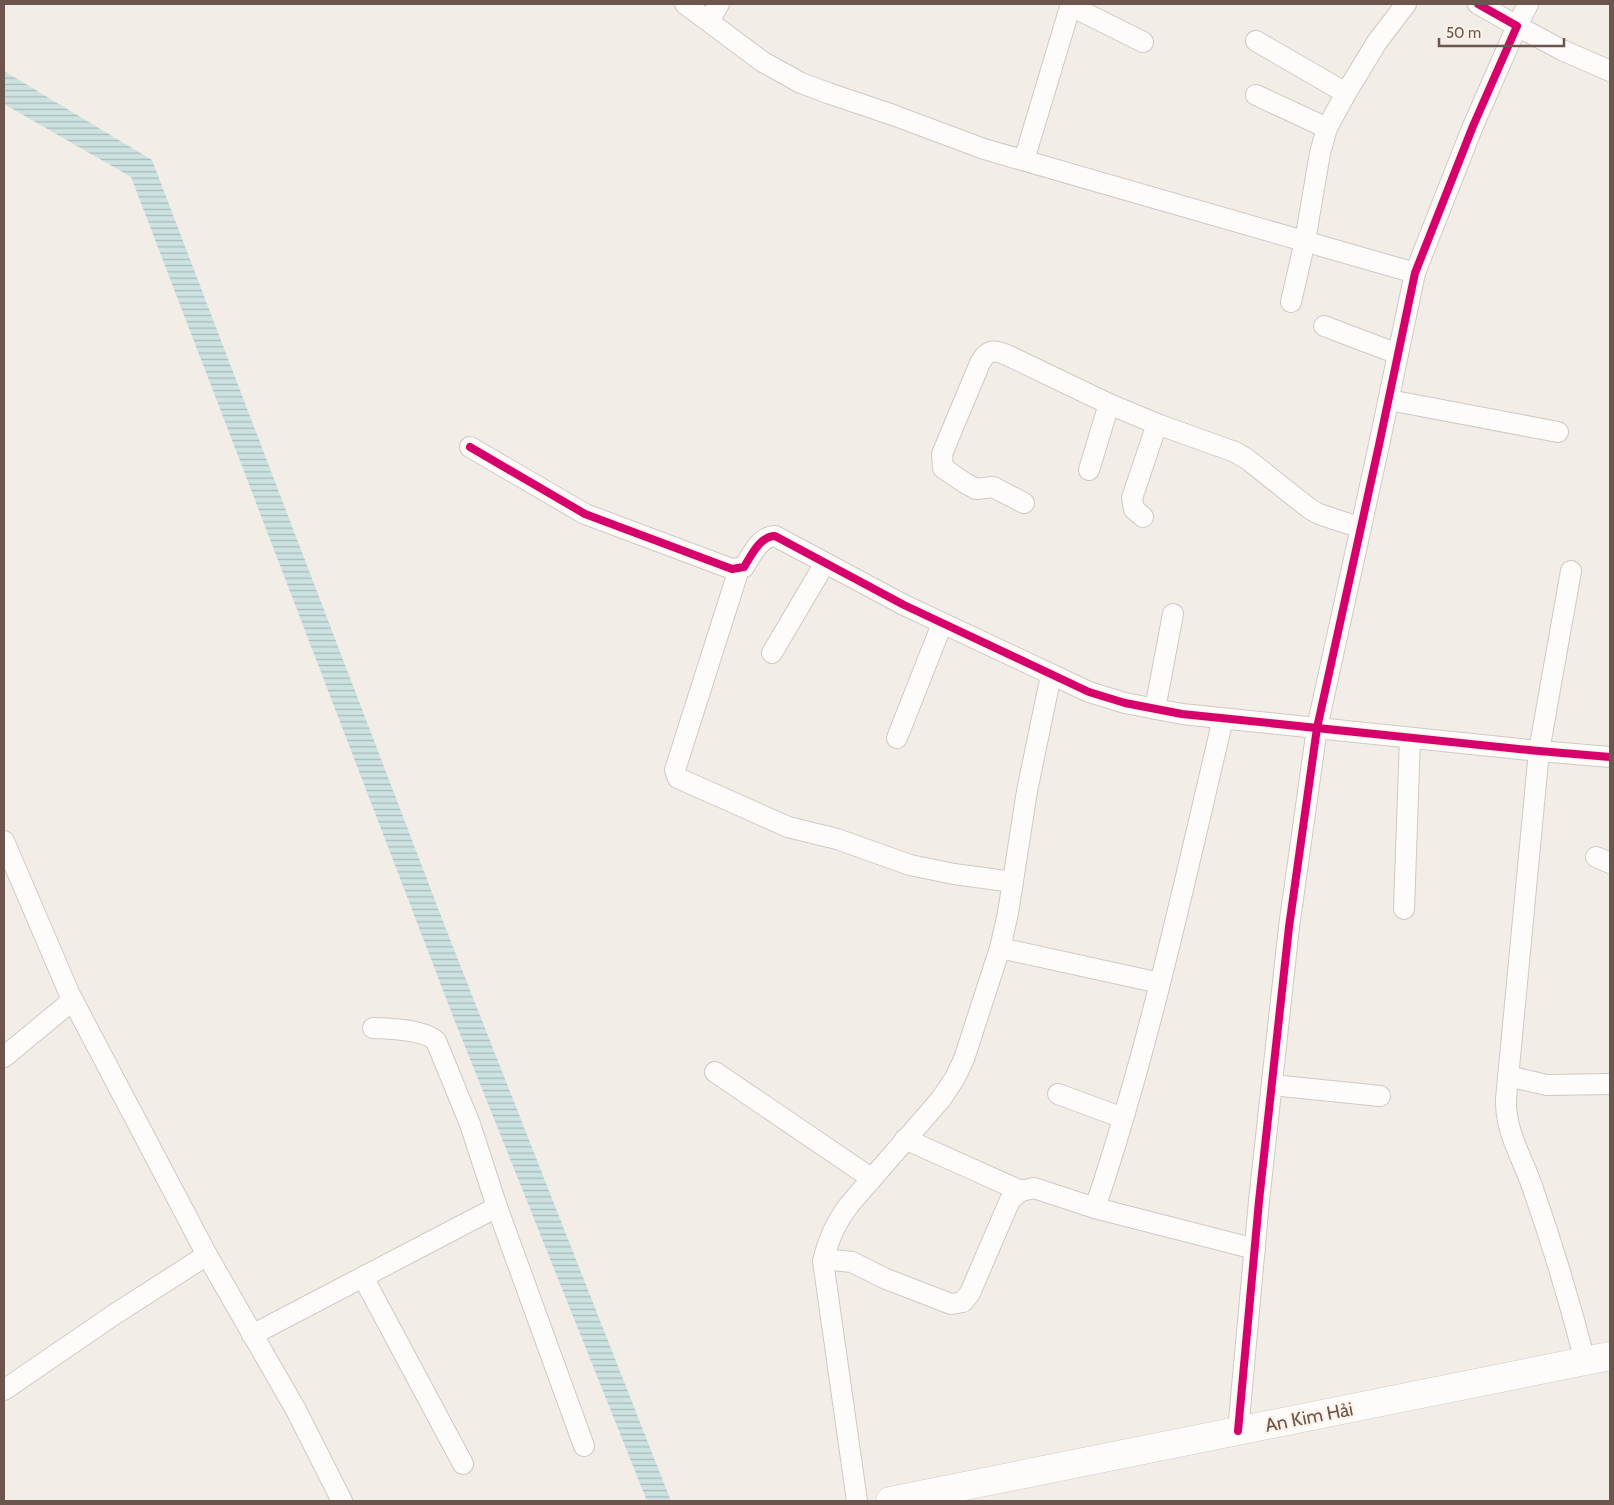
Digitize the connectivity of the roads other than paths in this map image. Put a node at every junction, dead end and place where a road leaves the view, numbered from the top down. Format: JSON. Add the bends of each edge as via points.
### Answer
{"nodes":[{"id":1,"x":685,"y":4,"type":"edge"},
{"id":2,"x":1406,"y":4,"type":"edge"},
{"id":3,"x":1478,"y":4,"type":"edge"},
{"id":4,"x":1528,"y":4,"type":"edge"},
{"id":5,"x":1071,"y":5,"type":"edge"},
{"id":6,"x":714,"y":12,"type":"edge"},
{"id":7,"x":1517,"y":26,"type":"junction"},
{"id":8,"x":1256,"y":41,"type":"dead end"},
{"id":9,"x":1144,"y":42,"type":"dead end"},
{"id":10,"x":1610,"y":71,"type":"edge"},
{"id":11,"x":1346,"y":93,"type":"junction"},
{"id":12,"x":1256,"y":96,"type":"dead end"},
{"id":13,"x":1327,"y":128,"type":"junction"},
{"id":14,"x":1024,"y":160,"type":"junction"},
{"id":15,"x":1305,"y":241,"type":"junction"},
{"id":16,"x":1415,"y":273,"type":"junction"},
{"id":17,"x":1291,"y":302,"type":"dead end"},
{"id":18,"x":1324,"y":326,"type":"dead end"},
{"id":19,"x":1398,"y":354,"type":"junction"},
{"id":20,"x":1388,"y":400,"type":"junction"},
{"id":21,"x":1109,"y":404,"type":"junction"},
{"id":22,"x":1158,"y":424,"type":"junction"},
{"id":23,"x":1558,"y":432,"type":"dead end"},
{"id":24,"x":470,"y":447,"type":"dead end"},
{"id":25,"x":1089,"y":470,"type":"dead end"},
{"id":26,"x":1024,"y":503,"type":"dead end"},
{"id":27,"x":1143,"y":517,"type":"dead end"},
{"id":28,"x":1361,"y":528,"type":"junction"},
{"id":29,"x":825,"y":563,"type":"junction"},
{"id":30,"x":739,"y":569,"type":"junction"},
{"id":31,"x":1571,"y":571,"type":"dead end"},
{"id":32,"x":1173,"y":614,"type":"dead end"},
{"id":33,"x":942,"y":624,"type":"junction"},
{"id":34,"x":772,"y":654,"type":"dead end"},
{"id":35,"x":1051,"y":675,"type":"junction"},
{"id":36,"x":1155,"y":709,"type":"junction"},
{"id":37,"x":1223,"y":719,"type":"junction"},
{"id":38,"x":1317,"y":728,"type":"junction"},
{"id":39,"x":897,"y":738,"type":"dead end"},
{"id":40,"x":1410,"y":738,"type":"junction"},
{"id":41,"x":1539,"y":751,"type":"junction"},
{"id":42,"x":1610,"y":756,"type":"edge"},
{"id":43,"x":4,"y":841,"type":"edge"},
{"id":44,"x":1013,"y":882,"type":"junction"},
{"id":45,"x":1404,"y":909,"type":"dead end"},
{"id":46,"x":1000,"y":948,"type":"junction"},
{"id":47,"x":1160,"y":983,"type":"junction"},
{"id":48,"x":73,"y":1000,"type":"junction"},
{"id":49,"x":373,"y":1028,"type":"dead end"},
{"id":50,"x":4,"y":1057,"type":"edge"},
{"id":51,"x":715,"y":1072,"type":"dead end"},
{"id":52,"x":1508,"y":1076,"type":"junction"},
{"id":53,"x":1610,"y":1084,"type":"edge"},
{"id":54,"x":1272,"y":1085,"type":"junction"},
{"id":55,"x":1058,"y":1094,"type":"dead end"},
{"id":56,"x":1380,"y":1096,"type":"dead end"},
{"id":57,"x":1123,"y":1118,"type":"junction"},
{"id":58,"x":905,"y":1140,"type":"junction"},
{"id":59,"x":871,"y":1178,"type":"junction"},
{"id":60,"x":1021,"y":1191,"type":"junction"},
{"id":61,"x":497,"y":1208,"type":"junction"},
{"id":62,"x":1095,"y":1208,"type":"junction"},
{"id":63,"x":1255,"y":1249,"type":"junction"},
{"id":64,"x":207,"y":1255,"type":"junction"},
{"id":65,"x":824,"y":1261,"type":"junction"},
{"id":66,"x":363,"y":1277,"type":"junction"},
{"id":67,"x":252,"y":1335,"type":"junction"},
{"id":68,"x":1598,"y":1358,"type":"edge"},
{"id":69,"x":4,"y":1390,"type":"edge"},
{"id":70,"x":1238,"y":1431,"type":"junction"},
{"id":71,"x":584,"y":1446,"type":"dead end"},
{"id":72,"x":463,"y":1464,"type":"dead end"},
{"id":73,"x":342,"y":1501,"type":"edge"},
{"id":74,"x":857,"y":1501,"type":"edge"},
{"id":75,"x":890,"y":1501,"type":"edge"}],
"edges":[{"from":1,"to":6,"type":"street"},
{"from":2,"to":11,"type":"street","via":[[1377,42]]},
{"from":3,"to":7,"type":"street"},
{"from":4,"to":7,"type":"street"},
{"from":5,"to":9,"type":"street"},
{"from":5,"to":14,"type":"street"},
{"from":6,"to":14,"type":"street","via":[[763,62],[801,83],[984,149]]},
{"from":7,"to":10,"type":"street"},
{"from":7,"to":16,"type":"street"},
{"from":8,"to":11,"type":"street"},
{"from":11,"to":13,"type":"street"},
{"from":12,"to":13,"type":"street"},
{"from":13,"to":15,"type":"street"},
{"from":14,"to":15,"type":"street"},
{"from":15,"to":16,"type":"street"},
{"from":15,"to":17,"type":"street"},
{"from":16,"to":19,"type":"street"},
{"from":18,"to":19,"type":"street"},
{"from":19,"to":20,"type":"street"},
{"from":20,"to":23,"type":"street"},
{"from":20,"to":28,"type":"street"},
{"from":21,"to":22,"type":"street"},
{"from":21,"to":25,"type":"street"},
{"from":21,"to":26,"type":"street","via":[[998,351],[984,354],[942,454],[942,464],[945,470],[976,489],[993,487]]},
{"from":22,"to":27,"type":"street","via":[[1132,498],[1134,508]]},
{"from":22,"to":28,"type":"street","via":[[1247,458],[1310,509]]},
{"from":24,"to":30,"type":"street","via":[[585,514]]},
{"from":28,"to":38,"type":"street"},
{"from":29,"to":30,"type":"street","via":[[770,536]]},
{"from":29,"to":33,"type":"street"},
{"from":29,"to":34,"type":"street"},
{"from":30,"to":44,"type":"street","via":[[675,770],[678,778],[788,826],[910,865]]},
{"from":31,"to":41,"type":"street"},
{"from":32,"to":36,"type":"street"},
{"from":33,"to":35,"type":"street"},
{"from":33,"to":39,"type":"street"},
{"from":35,"to":36,"type":"street","via":[[1089,692]]},
{"from":35,"to":44,"type":"street","via":[[1027,791]]},
{"from":36,"to":37,"type":"street"},
{"from":37,"to":38,"type":"street"},
{"from":37,"to":47,"type":"street"},
{"from":38,"to":40,"type":"street"},
{"from":38,"to":54,"type":"street","via":[[1289,927]]},
{"from":40,"to":41,"type":"street"},
{"from":40,"to":45,"type":"street"},
{"from":41,"to":42,"type":"street"},
{"from":41,"to":52,"type":"street"},
{"from":43,"to":48,"type":"street"},
{"from":44,"to":46,"type":"street"},
{"from":46,"to":47,"type":"street"},
{"from":46,"to":58,"type":"street","via":[[971,1041],[955,1078]]},
{"from":47,"to":57,"type":"street"},
{"from":48,"to":50,"type":"street"},
{"from":48,"to":64,"type":"street"},
{"from":49,"to":61,"type":"street","via":[[418,1033],[436,1041],[470,1124]]},
{"from":51,"to":59,"type":"street"},
{"from":52,"to":53,"type":"street","via":[[1547,1085]]},
{"from":52,"to":68,"type":"street","via":[[1506,1115],[1509,1128],[1528,1172],[1567,1291]]},
{"from":54,"to":56,"type":"street"},
{"from":54,"to":63,"type":"street"},
{"from":55,"to":57,"type":"street"},
{"from":57,"to":62,"type":"street"},
{"from":58,"to":59,"type":"street"},
{"from":58,"to":60,"type":"street"},
{"from":59,"to":65,"type":"street","via":[[836,1222]]},
{"from":60,"to":62,"type":"street","via":[[1034,1188]]},
{"from":60,"to":65,"type":"street","via":[[1010,1200],[970,1293],[963,1302],[951,1304],[852,1262]]},
{"from":61,"to":66,"type":"street"},
{"from":61,"to":71,"type":"street"},
{"from":62,"to":63,"type":"street"},
{"from":63,"to":70,"type":"street"},
{"from":64,"to":67,"type":"street"},
{"from":64,"to":69,"type":"street"},
{"from":65,"to":74,"type":"street"},
{"from":66,"to":67,"type":"street"},
{"from":66,"to":72,"type":"street"},
{"from":67,"to":73,"type":"street","via":[[296,1410]]},
{"from":68,"to":70,"type":"street","name":"An Kim Hải"},
{"from":70,"to":75,"type":"street","name":"An Kim Hải"}]}
